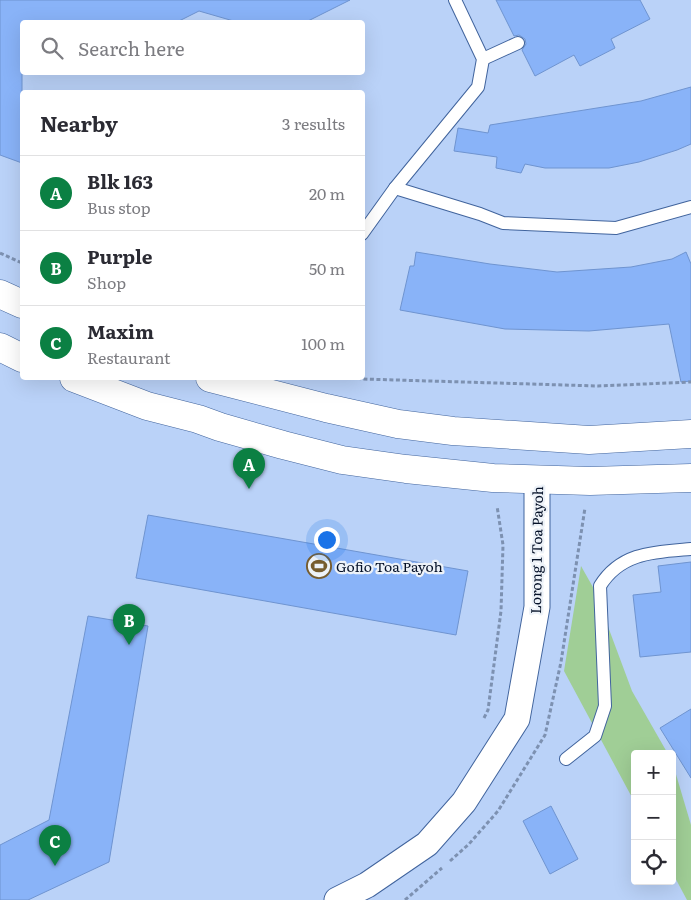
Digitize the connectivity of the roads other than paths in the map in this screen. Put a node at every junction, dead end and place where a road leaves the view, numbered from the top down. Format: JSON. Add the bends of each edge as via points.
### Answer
{"nodes":[{"id":1,"x":455,"y":0,"type":"edge"},
{"id":2,"x":518,"y":43,"type":"dead end"},
{"id":3,"x":483,"y":59,"type":"junction"},
{"id":4,"x":395,"y":188,"type":"junction"},
{"id":5,"x":691,"y":207,"type":"edge"},
{"id":6,"x":365,"y":230,"type":"edge"},
{"id":7,"x":0,"y":294,"type":"edge"},
{"id":8,"x":20,"y":303,"type":"edge"},
{"id":9,"x":0,"y":347,"type":"edge"},
{"id":10,"x":20,"y":357,"type":"edge"},
{"id":11,"x":79,"y":380,"type":"edge"},
{"id":12,"x":221,"y":380,"type":"edge"},
{"id":13,"x":691,"y":434,"type":"edge"},
{"id":14,"x":691,"y":478,"type":"edge"},
{"id":15,"x":537,"y":479,"type":"junction"},
{"id":16,"x":691,"y":549,"type":"edge"},
{"id":17,"x":566,"y":759,"type":"dead end"},
{"id":18,"x":337,"y":900,"type":"edge"}],
"edges":[{"from":1,"to":3,"type":"lane"},
{"from":2,"to":3,"type":"lane"},
{"from":3,"to":4,"type":"lane","via":[[478,87]]},
{"from":4,"to":5,"type":"lane","via":[[503,223],[616,228]]},
{"from":4,"to":6,"type":"lane"},
{"from":7,"to":8,"type":"main road"},
{"from":9,"to":10,"type":"main road"},
{"from":11,"to":15,"type":"main road","name":"Lorong 1 Toa Payoh","via":[[147,406],[342,460],[493,478]]},
{"from":12,"to":13,"type":"main road","via":[[272,389],[326,408],[398,424],[453,431],[589,440]]},
{"from":14,"to":15,"type":"main road","name":"Lorong 1 Toa Payoh"},
{"from":15,"to":18,"type":"street","name":"Lorong 1 Toa Payoh","via":[[537,607],[517,719],[464,802],[426,844],[367,885]]},
{"from":16,"to":17,"type":"lane","via":[[645,553],[607,574],[600,586],[605,706],[595,736]]}]}
